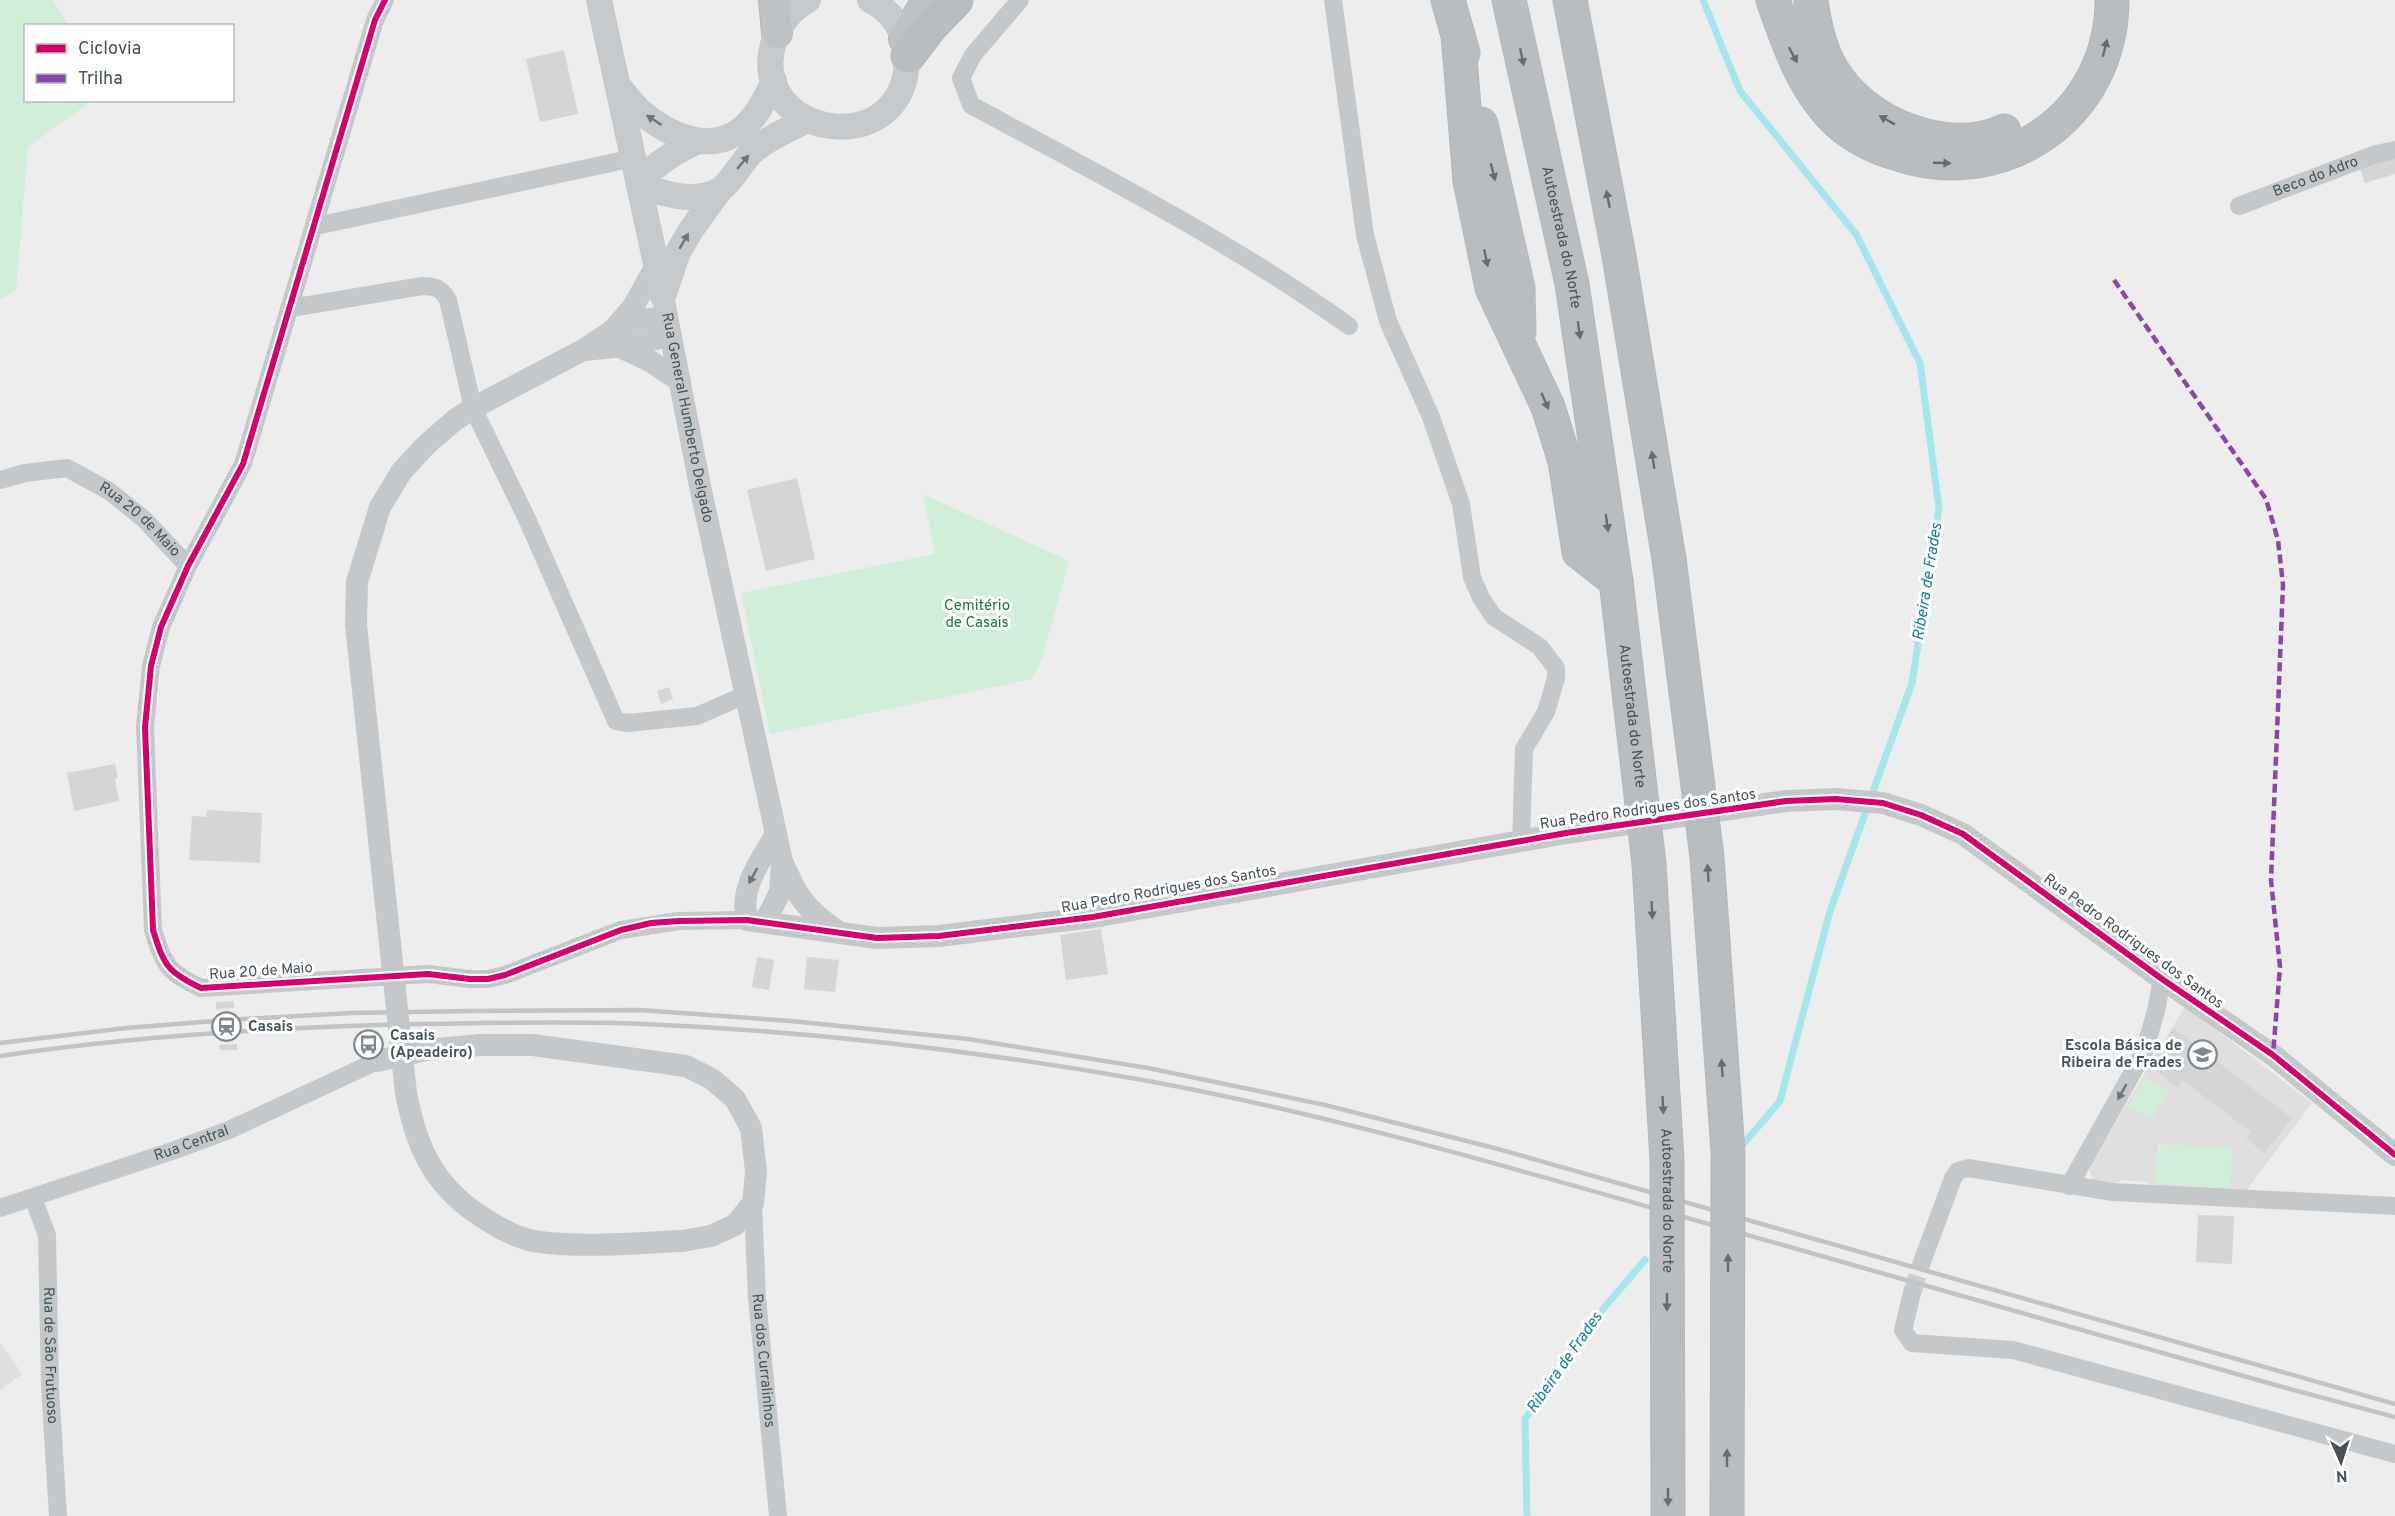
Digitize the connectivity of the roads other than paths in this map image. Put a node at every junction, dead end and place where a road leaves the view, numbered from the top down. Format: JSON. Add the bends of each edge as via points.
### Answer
{"nodes":[{"id":1,"x":385,"y":0,"type":"edge"},
{"id":2,"x":599,"y":0,"type":"edge"},
{"id":3,"x":774,"y":0,"type":"edge"},
{"id":4,"x":808,"y":0,"type":"edge"},
{"id":5,"x":870,"y":0,"type":"edge"},
{"id":6,"x":927,"y":0,"type":"edge"},
{"id":7,"x":956,"y":0,"type":"edge"},
{"id":8,"x":1020,"y":0,"type":"edge"},
{"id":9,"x":1333,"y":0,"type":"edge"},
{"id":10,"x":1448,"y":0,"type":"edge"},
{"id":11,"x":1509,"y":0,"type":"edge"},
{"id":12,"x":1570,"y":0,"type":"edge"},
{"id":13,"x":1773,"y":0,"type":"edge"},
{"id":14,"x":1811,"y":0,"type":"edge"},
{"id":15,"x":2090,"y":0,"type":"edge"},
{"id":16,"x":2112,"y":0,"type":"edge"},
{"id":17,"x":777,"y":33,"type":"junction"},
{"id":18,"x":906,"y":48,"type":"junction"},
{"id":19,"x":774,"y":81,"type":"junction"},
{"id":20,"x":619,"y":87,"type":"junction"},
{"id":21,"x":807,"y":120,"type":"junction"},
{"id":22,"x":698,"y":141,"type":"junction"},
{"id":23,"x":2395,"y":150,"type":"edge"},
{"id":24,"x":636,"y":170,"type":"junction"},
{"id":25,"x":719,"y":191,"type":"junction"},
{"id":26,"x":2240,"y":206,"type":"dead end"},
{"id":27,"x":316,"y":226,"type":"junction"},
{"id":28,"x":656,"y":266,"type":"junction"},
{"id":29,"x":291,"y":308,"type":"junction"},
{"id":30,"x":667,"y":316,"type":"junction"},
{"id":31,"x":1349,"y":326,"type":"dead end"},
{"id":32,"x":616,"y":339,"type":"junction"},
{"id":33,"x":680,"y":381,"type":"junction"},
{"id":34,"x":464,"y":414,"type":"junction"},
{"id":35,"x":0,"y":480,"type":"edge"},
{"id":36,"x":188,"y":566,"type":"junction"},
{"id":37,"x":1616,"y":581,"type":"junction"},
{"id":38,"x":745,"y":695,"type":"junction"},
{"id":39,"x":776,"y":836,"type":"junction"},
{"id":40,"x":1521,"y":841,"type":"junction"},
{"id":41,"x":782,"y":861,"type":"junction"},
{"id":42,"x":756,"y":921,"type":"junction"},
{"id":43,"x":840,"y":932,"type":"junction"},
{"id":44,"x":2162,"y":979,"type":"junction"},
{"id":45,"x":377,"y":1061,"type":"joint"},
{"id":46,"x":2395,"y":1155,"type":"edge"},
{"id":47,"x":2070,"y":1186,"type":"junction"},
{"id":48,"x":33,"y":1198,"type":"junction"},
{"id":49,"x":753,"y":1203,"type":"junction"},
{"id":50,"x":2395,"y":1206,"type":"edge"},
{"id":51,"x":0,"y":1208,"type":"edge"},
{"id":52,"x":1922,"y":1262,"type":"tunnel mouth"},
{"id":53,"x":1912,"y":1293,"type":"tunnel mouth"},
{"id":54,"x":2395,"y":1454,"type":"edge"},
{"id":55,"x":58,"y":1516,"type":"edge"},
{"id":56,"x":778,"y":1516,"type":"edge"},
{"id":57,"x":1668,"y":1516,"type":"edge"},
{"id":58,"x":1727,"y":1516,"type":"edge"}],
"edges":[{"from":1,"to":27,"type":"street","via":[[375,20]]},
{"from":2,"to":20,"type":"main road","name":"Rua General Humberto Delgado"},
{"from":3,"to":17,"type":"highway"},
{"from":4,"to":17,"type":"main road","via":[[787,16]]},
{"from":5,"to":18,"type":"main road","via":[[894,19]]},
{"from":6,"to":18,"type":"highway"},
{"from":7,"to":18,"type":"highway"},
{"from":8,"to":31,"type":"street","via":[[973,55],[961,78],[971,105],[1295,287]]},
{"from":9,"to":40,"type":"street","via":[[1365,235],[1388,321],[1431,417],[1461,504],[1472,578],[1494,617],[1540,647],[1556,668],[1546,712],[1524,749]]},
{"from":10,"to":37,"type":"highway","one_way":true,"via":[[1458,34],[1470,181],[1492,288],[1548,406],[1564,461],[1579,552]]},
{"from":11,"to":37,"type":"highway","name":"Autoestrada do Norte","one_way":true,"via":[[1572,284]]},
{"from":58,"to":12,"type":"highway","one_way":true,"bridge":true,"via":[[1728,1152],[1707,857],[1669,559],[1619,256]]},
{"from":13,"to":16,"type":"highway","one_way":true,"via":[[1788,44],[1810,87],[1839,123],[1874,146],[1919,162],[1964,164],[2009,153],[2029,143],[2048,132],[2080,102],[2101,63],[2112,21]]},
{"from":15,"to":14,"type":"highway","one_way":true,"via":[[2091,19],[2081,57],[2061,88],[2036,113],[2002,133],[1965,140],[1925,138],[1886,120],[1855,98],[1832,70],[1815,33]]},
{"from":17,"to":19,"type":"main road","via":[[772,56]]},
{"from":18,"to":21,"type":"main road","via":[[906,77],[898,96],[876,117],[847,128],[826,127]]},
{"from":19,"to":21,"type":"main road","via":[[787,103]]},
{"from":19,"to":22,"type":"main road","via":[[744,128],[714,142]]},
{"from":22,"to":20,"type":"main road","one_way":true,"via":[[671,131],[640,111]]},
{"from":20,"to":24,"type":"main road","name":"Rua General Humberto Delgado"},
{"from":25,"to":21,"type":"main road","one_way":true,"via":[[752,152]]},
{"from":22,"to":24,"type":"main road","via":[[657,164]]},
{"from":23,"to":26,"type":"street","name":"Beco do Adro"},
{"from":24,"to":25,"type":"main road","via":[[650,189],[672,195],[699,196]]},
{"from":24,"to":27,"type":"street"},
{"from":24,"to":28,"type":"main road","name":"Rua General Humberto Delgado"},
{"from":30,"to":25,"type":"main road","one_way":true,"via":[[678,252]]},
{"from":27,"to":29,"type":"street"},
{"from":28,"to":30,"type":"main road","name":"Rua General Humberto Delgado"},
{"from":28,"to":32,"type":"street"},
{"from":29,"to":34,"type":"street","via":[[422,286],[442,290],[448,300]]},
{"from":29,"to":36,"type":"street","via":[[243,464]]},
{"from":30,"to":32,"type":"street","via":[[638,321]]},
{"from":30,"to":33,"type":"street","name":"Rua General Humberto Delgado"},
{"from":32,"to":33,"type":"street"},
{"from":32,"to":34,"type":"street","via":[[583,350]]},
{"from":33,"to":38,"type":"street","name":"Rua General Humberto Delgado"},
{"from":34,"to":38,"type":"street","via":[[526,519],[616,721],[697,716]]},
{"from":34,"to":49,"type":"street","bridge":true,"via":[[402,471],[380,507],[357,582],[358,646],[411,1123],[424,1156],[445,1188],[471,1211],[502,1230],[538,1242],[584,1245],[711,1236],[735,1225]]},
{"from":35,"to":36,"type":"street","name":"Rua 20 de Maio","via":[[66,468],[109,491],[144,519]]},
{"from":36,"to":42,"type":"street","name":"Rua 20 de Maio","via":[[161,627],[151,666],[145,727],[153,930],[163,961],[179,978],[201,988],[428,974],[488,979],[621,930],[651,923]]},
{"from":37,"to":57,"type":"highway","name":"Autoestrada do Norte","one_way":true,"bridge":true,"via":[[1649,864],[1667,1160]]},
{"from":38,"to":39,"type":"street","name":"Rua General Humberto Delgado"},
{"from":39,"to":41,"type":"street","name":"Rua General Humberto Delgado"},
{"from":39,"to":42,"type":"street","one_way":true,"via":[[749,882],[744,902]]},
{"from":40,"to":43,"type":"street","name":"Rua Pedro Rodrigues dos Santos","via":[[1093,917],[919,938],[877,938]]},
{"from":40,"to":44,"type":"street","name":"Rua Pedro Rodrigues dos Santos","via":[[1786,801],[1836,799],[1884,803],[1963,834]]},
{"from":41,"to":42,"type":"street","via":[[780,892]]},
{"from":41,"to":43,"type":"street","name":"Rua General Humberto Delgado","via":[[805,905]]},
{"from":42,"to":43,"type":"street","name":"Rua Pedro Rodrigues dos Santos"},
{"from":44,"to":46,"type":"street","name":"Rua Pedro Rodrigues dos Santos","via":[[2274,1055]]},
{"from":44,"to":47,"type":"street","one_way":true,"via":[[2144,1052]]},
{"from":45,"to":48,"type":"street","name":"Rua Central","via":[[229,1130]]},
{"from":45,"to":49,"type":"street","via":[[426,1050],[533,1045],[686,1066],[712,1079],[735,1099],[751,1128],[756,1172]]},
{"from":47,"to":50,"type":"street","via":[[2113,1192]]},
{"from":47,"to":52,"type":"street","via":[[1968,1168],[1959,1171]]},
{"from":48,"to":51,"type":"street","name":"Rua Central"},
{"from":48,"to":55,"type":"street","name":"Rua de São Frutuoso","via":[[47,1235]]},
{"from":49,"to":56,"type":"street","name":"Rua dos Curralinhos","via":[[757,1298]]},
{"from":53,"to":54,"type":"street","via":[[1903,1330],[1912,1343],[2013,1350]]}]}
